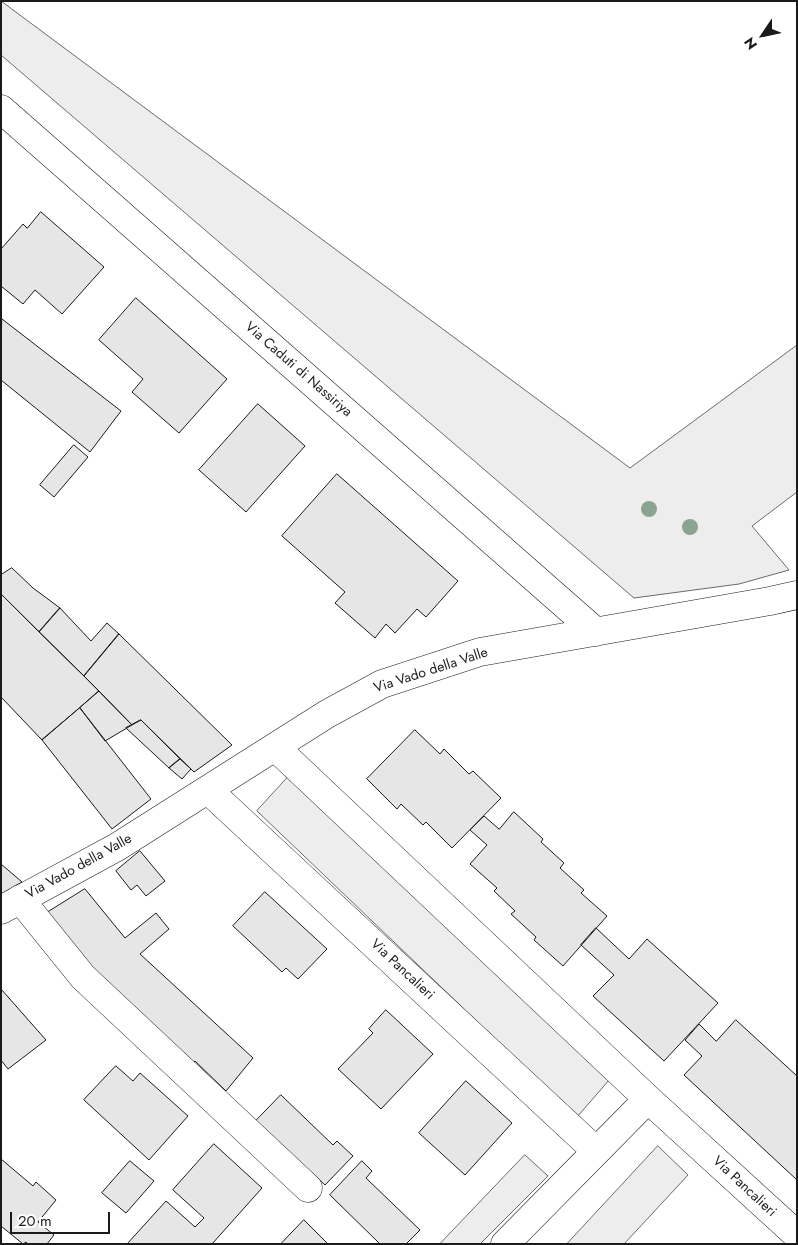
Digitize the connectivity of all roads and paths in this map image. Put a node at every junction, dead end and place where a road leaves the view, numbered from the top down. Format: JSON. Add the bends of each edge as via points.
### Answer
{"nodes":[{"id":1,"x":1,"y":109,"type":"edge"},
{"id":2,"x":797,"y":595,"type":"edge"},
{"id":3,"x":596,"y":632,"type":"junction"},
{"id":4,"x":275,"y":747,"type":"junction"},
{"id":5,"x":208,"y":790,"type":"junction"},
{"id":6,"x":10,"y":905,"type":"edge"},
{"id":7,"x":648,"y":1099,"type":"junction"},
{"id":8,"x":596,"y":1151,"type":"junction"},
{"id":9,"x":308,"y":1188,"type":"dead end"},
{"id":10,"x":797,"y":1235,"type":"edge"},
{"id":11,"x":505,"y":1244,"type":"edge"}],
"edges":[{"from":1,"to":3,"type":"street","name":"Via Caduti di Nassiriya"},
{"from":2,"to":3,"type":"street","name":"Via Vado della Valle"},
{"from":3,"to":4,"type":"street","name":"Via Vado della Valle","via":[[480,652],[382,684]]},
{"from":4,"to":5,"type":"street","name":"Via Vado della Valle"},
{"from":4,"to":7,"type":"street","name":"Via Pancalieri"},
{"from":5,"to":6,"type":"street","name":"Via Vado della Valle","via":[[117,847]]},
{"from":5,"to":8,"type":"street","name":"Via Pancalieri"},
{"from":6,"to":9,"type":"street"},
{"from":7,"to":8,"type":"street"},
{"from":7,"to":10,"type":"street","name":"Via Pancalieri"},
{"from":8,"to":11,"type":"street"}]}
